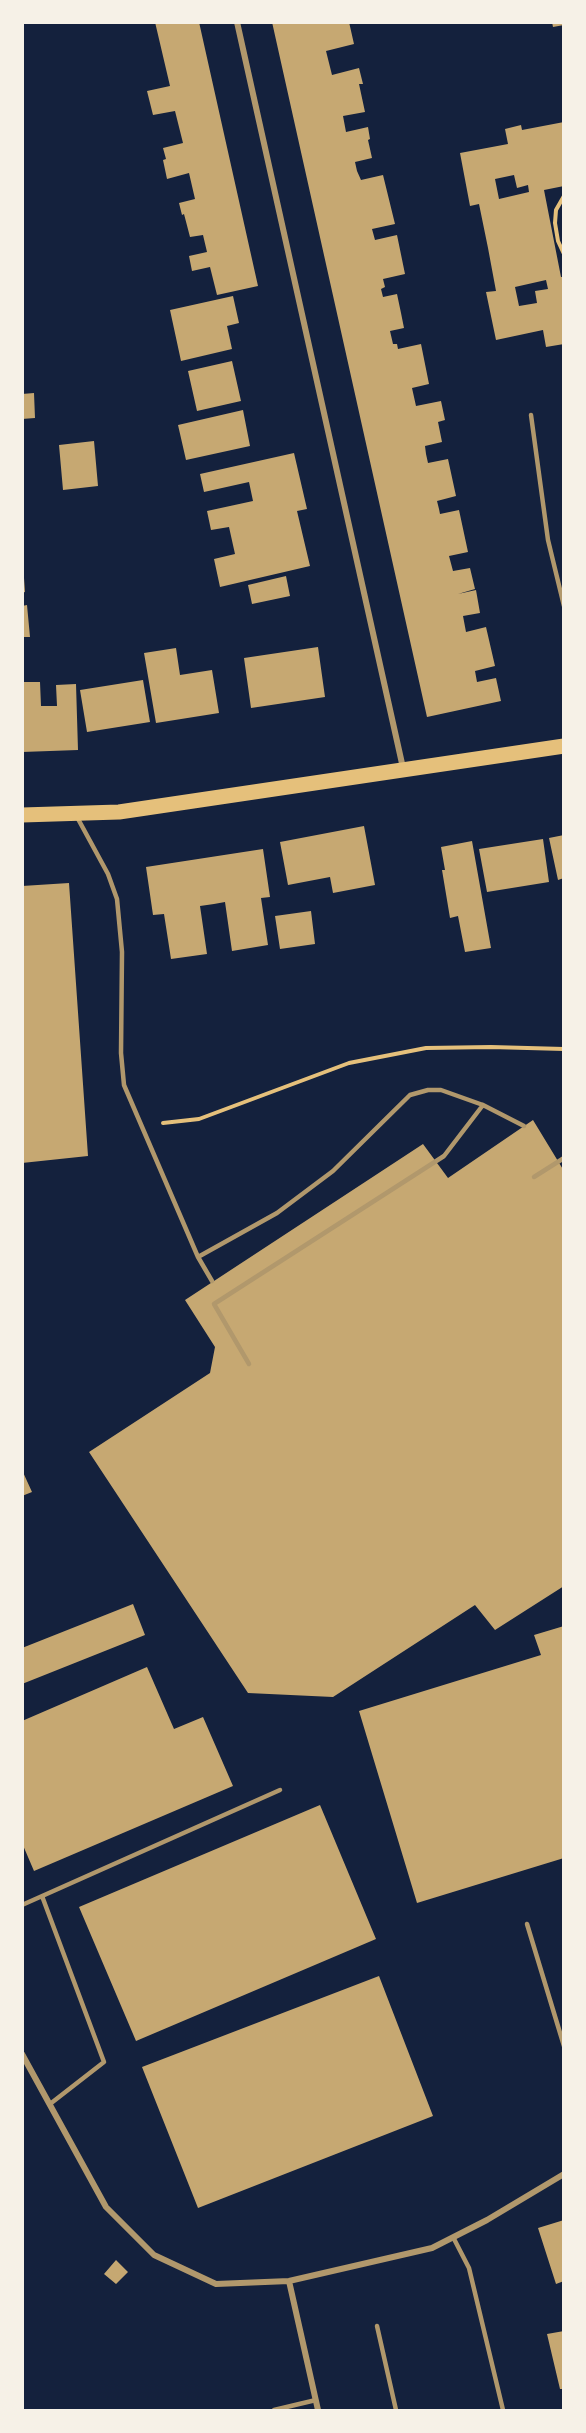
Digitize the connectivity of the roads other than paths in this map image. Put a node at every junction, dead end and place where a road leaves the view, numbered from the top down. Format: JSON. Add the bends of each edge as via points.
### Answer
{"nodes":[{"id":1,"x":237,"y":22,"type":"edge"},
{"id":2,"x":531,"y":415,"type":"dead end"},
{"id":3,"x":564,"y":606,"type":"edge"},
{"id":4,"x":564,"y":746,"type":"edge"},
{"id":5,"x":404,"y":769,"type":"junction"},
{"id":6,"x":22,"y":815,"type":"edge"},
{"id":7,"x":75,"y":815,"type":"junction"},
{"id":8,"x":483,"y":1105,"type":"junction"},
{"id":9,"x":524,"y":1126,"type":"dead end"},
{"id":10,"x":564,"y":1158,"type":"edge"},
{"id":11,"x":534,"y":1177,"type":"dead end"},
{"id":12,"x":198,"y":1257,"type":"junction"},
{"id":13,"x":212,"y":1281,"type":"dead end"},
{"id":14,"x":249,"y":1364,"type":"dead end"},
{"id":15,"x":280,"y":1790,"type":"dead end"},
{"id":16,"x":42,"y":1896,"type":"junction"},
{"id":17,"x":22,"y":1905,"type":"edge"},
{"id":18,"x":527,"y":1924,"type":"dead end"},
{"id":19,"x":564,"y":2046,"type":"edge"},
{"id":20,"x":22,"y":2054,"type":"edge"},
{"id":21,"x":50,"y":2104,"type":"junction"},
{"id":22,"x":564,"y":2174,"type":"edge"},
{"id":23,"x":453,"y":2237,"type":"junction"},
{"id":24,"x":289,"y":2281,"type":"junction"},
{"id":25,"x":377,"y":2326,"type":"dead end"},
{"id":26,"x":316,"y":2400,"type":"junction"},
{"id":27,"x":274,"y":2410,"type":"edge"},
{"id":28,"x":318,"y":2410,"type":"edge"},
{"id":29,"x":396,"y":2410,"type":"edge"},
{"id":30,"x":503,"y":2410,"type":"edge"}],
"edges":[{"from":1,"to":5,"type":"street"},
{"from":2,"to":3,"type":"lane","via":[[548,540]]},
{"from":4,"to":5,"type":"main road"},
{"from":5,"to":7,"type":"main road","via":[[119,812]]},
{"from":6,"to":7,"type":"main road"},
{"from":7,"to":12,"type":"lane","via":[[108,874],[117,899],[122,952],[124,1085]]},
{"from":8,"to":9,"type":"lane"},
{"from":8,"to":12,"type":"lane","via":[[441,1090],[410,1095],[333,1171],[277,1213]]},
{"from":8,"to":14,"type":"lane","via":[[444,1156],[213,1304]]},
{"from":10,"to":11,"type":"lane"},
{"from":12,"to":13,"type":"lane"},
{"from":15,"to":16,"type":"lane"},
{"from":16,"to":17,"type":"lane"},
{"from":16,"to":21,"type":"lane","via":[[104,2062]]},
{"from":18,"to":19,"type":"lane"},
{"from":20,"to":21,"type":"street"},
{"from":21,"to":24,"type":"street","via":[[106,2207],[153,2255],[216,2284]]},
{"from":22,"to":23,"type":"street"},
{"from":23,"to":24,"type":"street","via":[[432,2248]]},
{"from":23,"to":30,"type":"lane","via":[[469,2268]]},
{"from":24,"to":26,"type":"street"},
{"from":25,"to":29,"type":"lane"},
{"from":26,"to":27,"type":"lane"},
{"from":26,"to":28,"type":"street"}]}
